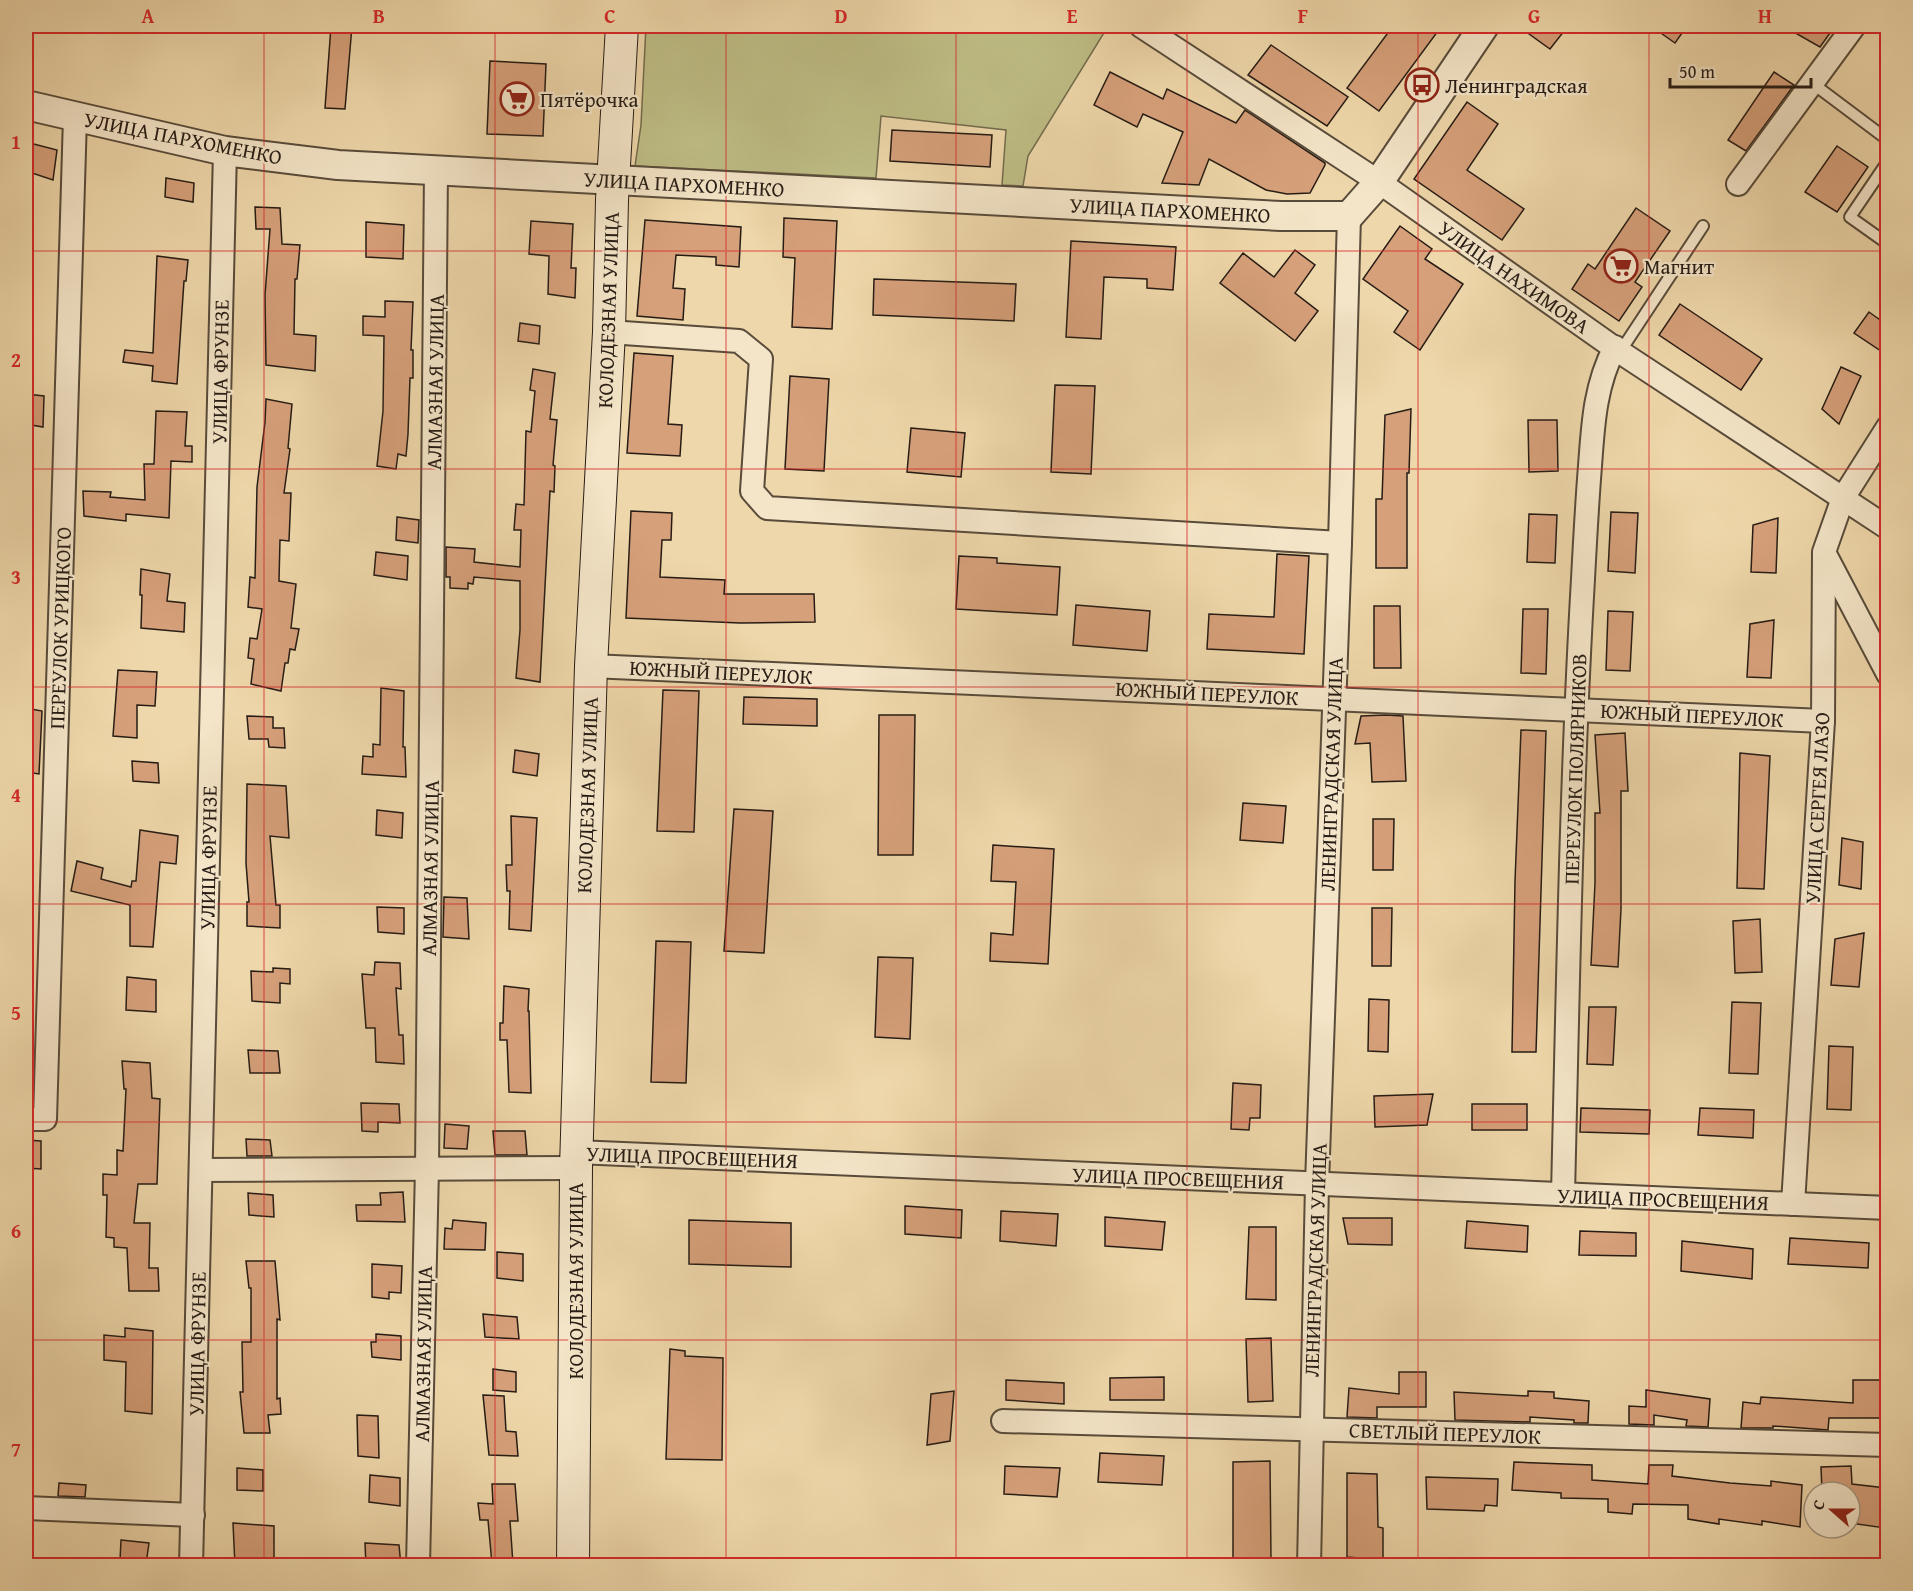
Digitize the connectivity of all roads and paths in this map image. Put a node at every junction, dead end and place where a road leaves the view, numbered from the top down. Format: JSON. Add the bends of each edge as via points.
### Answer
{"nodes":[{"id":1,"x":622,"y":26,"type":"edge"},
{"id":2,"x":1141,"y":26,"type":"edge"},
{"id":3,"x":1484,"y":26,"type":"edge"},
{"id":4,"x":1854,"y":26,"type":"edge"},
{"id":5,"x":1812,"y":83,"type":"junction"},
{"id":6,"x":26,"y":105,"type":"edge"},
{"id":7,"x":75,"y":117,"type":"junction"},
{"id":8,"x":1887,"y":140,"type":"edge"},
{"id":9,"x":225,"y":151,"type":"junction"},
{"id":10,"x":1887,"y":161,"type":"edge"},
{"id":11,"x":436,"y":170,"type":"junction"},
{"id":12,"x":613,"y":180,"type":"junction"},
{"id":13,"x":1378,"y":182,"type":"junction"},
{"id":14,"x":1738,"y":184,"type":"dead end"},
{"id":15,"x":1349,"y":216,"type":"junction"},
{"id":16,"x":1703,"y":226,"type":"dead end"},
{"id":17,"x":1887,"y":244,"type":"edge"},
{"id":18,"x":609,"y":332,"type":"junction"},
{"id":19,"x":1618,"y":350,"type":"junction"},
{"id":20,"x":1887,"y":427,"type":"edge"},
{"id":21,"x":1843,"y":498,"type":"junction"},
{"id":22,"x":1887,"y":528,"type":"edge"},
{"id":23,"x":1340,"y":543,"type":"junction"},
{"id":24,"x":1824,"y":552,"type":"junction"},
{"id":25,"x":591,"y":666,"type":"junction"},
{"id":26,"x":1887,"y":674,"type":"edge"},
{"id":27,"x":1334,"y":699,"type":"junction"},
{"id":28,"x":1575,"y":710,"type":"junction"},
{"id":29,"x":1823,"y":721,"type":"junction"},
{"id":30,"x":26,"y":1119,"type":"edge"},
{"id":31,"x":576,"y":1160,"type":"junction"},
{"id":32,"x":427,"y":1168,"type":"junction"},
{"id":33,"x":201,"y":1170,"type":"junction"},
{"id":34,"x":1317,"y":1184,"type":"junction"},
{"id":35,"x":1563,"y":1194,"type":"junction"},
{"id":36,"x":1793,"y":1204,"type":"junction"},
{"id":37,"x":1887,"y":1208,"type":"edge"},
{"id":38,"x":1003,"y":1421,"type":"dead end"},
{"id":39,"x":1311,"y":1429,"type":"junction"},
{"id":40,"x":1887,"y":1445,"type":"edge"},
{"id":41,"x":26,"y":1508,"type":"edge"},
{"id":42,"x":193,"y":1515,"type":"junction"},
{"id":43,"x":191,"y":1566,"type":"edge"},
{"id":44,"x":418,"y":1566,"type":"edge"},
{"id":45,"x":573,"y":1566,"type":"edge"},
{"id":46,"x":1309,"y":1566,"type":"edge"}],
"edges":[{"from":1,"to":12,"type":"main road","name":"КОЛОДЕЗНАЯ УЛИЦА"},
{"from":2,"to":13,"type":"street","name":"УЛИЦА НАХИМОВА"},
{"from":3,"to":13,"type":"street"},
{"from":4,"to":5,"type":"street"},
{"from":5,"to":8,"type":"lane"},
{"from":5,"to":14,"type":"street"},
{"from":6,"to":7,"type":"street","name":"УЛИЦА ПАРХОМЕНКО"},
{"from":7,"to":9,"type":"street","name":"УЛИЦА ПАРХОМЕНКО"},
{"from":7,"to":30,"type":"street","name":"ПЕРЕУЛОК УРИЦКОГО","via":[[45,1119]]},
{"from":9,"to":11,"type":"street","name":"УЛИЦА ПАРХОМЕНКО","via":[[338,165]]},
{"from":9,"to":33,"type":"street","name":"УЛИЦА ФРУНЗЕ"},
{"from":10,"to":17,"type":"lane","via":[[1850,217]]},
{"from":11,"to":12,"type":"street","name":"УЛИЦА ПАРХОМЕНКО"},
{"from":11,"to":32,"type":"street","name":"АЛМАЗНАЯ УЛИЦА"},
{"from":12,"to":15,"type":"street","name":"УЛИЦА ПАРХОМЕНКО","via":[[1281,216]]},
{"from":12,"to":18,"type":"main road","name":"КОЛОДЕЗНАЯ УЛИЦА"},
{"from":13,"to":15,"type":"street"},
{"from":13,"to":19,"type":"street","name":"УЛИЦА НАХИМОВА"},
{"from":15,"to":23,"type":"street","name":"ЛЕНИНГРАДСКАЯ УЛИЦА"},
{"from":16,"to":19,"type":"lane"},
{"from":18,"to":23,"type":"street","via":[[739,341],[761,359],[752,491],[767,508]]},
{"from":18,"to":25,"type":"main road","name":"КОЛОДЕЗНАЯ УЛИЦА"},
{"from":19,"to":21,"type":"street","name":"УЛИЦА НАХИМОВА"},
{"from":19,"to":28,"type":"street","name":"ПЕРЕУЛОК ПОЛЯРНИКОВ","via":[[1606,364],[1594,417]]},
{"from":20,"to":21,"type":"street","name":"УЛИЦА СЕРГЕЯ ЛАЗО"},
{"from":21,"to":22,"type":"street","name":"УЛИЦА НАХИМОВА"},
{"from":21,"to":24,"type":"street","name":"УЛИЦА СЕРГЕЯ ЛАЗО"},
{"from":23,"to":27,"type":"street","name":"ЛЕНИНГРАДСКАЯ УЛИЦА"},
{"from":24,"to":26,"type":"street"},
{"from":24,"to":29,"type":"street","name":"УЛИЦА СЕРГЕЯ ЛАЗО"},
{"from":25,"to":27,"type":"street","name":"ЮЖНЫЙ ПЕРЕУЛОК"},
{"from":25,"to":31,"type":"main road","name":"КОЛОДЕЗНАЯ УЛИЦА"},
{"from":27,"to":28,"type":"street","name":"ЮЖНЫЙ ПЕРЕУЛОК"},
{"from":27,"to":34,"type":"street","name":"ЛЕНИНГРАДСКАЯ УЛИЦА"},
{"from":28,"to":29,"type":"street","name":"ЮЖНЫЙ ПЕРЕУЛОК"},
{"from":28,"to":35,"type":"street","name":"ПЕРЕУЛОК ПОЛЯРНИКОВ"},
{"from":29,"to":36,"type":"street","name":"УЛИЦА СЕРГЕЯ ЛАЗО"},
{"from":31,"to":32,"type":"street","name":"УЛИЦА ПРОСВЕЩЕНИЯ"},
{"from":31,"to":34,"type":"street","name":"УЛИЦА ПРОСВЕЩЕНИЯ"},
{"from":31,"to":45,"type":"main road","name":"КОЛОДЕЗНАЯ УЛИЦА"},
{"from":32,"to":33,"type":"street","name":"УЛИЦА ПРОСВЕЩЕНИЯ"},
{"from":32,"to":44,"type":"street","name":"АЛМАЗНАЯ УЛИЦА"},
{"from":33,"to":42,"type":"street","name":"УЛИЦА ФРУНЗЕ"},
{"from":34,"to":35,"type":"street","name":"УЛИЦА ПРОСВЕЩЕНИЯ"},
{"from":34,"to":39,"type":"street","name":"ЛЕНИНГРАДСКАЯ УЛИЦА"},
{"from":35,"to":36,"type":"street","name":"УЛИЦА ПРОСВЕЩЕНИЯ"},
{"from":36,"to":37,"type":"street","name":"УЛИЦА ПРОСВЕЩЕНИЯ"},
{"from":38,"to":39,"type":"street","name":"СВЕТЛЫЙ ПЕРЕУЛОК"},
{"from":39,"to":40,"type":"street","name":"СВЕТЛЫЙ ПЕРЕУЛОК"},
{"from":39,"to":46,"type":"street","name":"ЛЕНИНГРАДСКАЯ УЛИЦА"},
{"from":41,"to":42,"type":"street"},
{"from":42,"to":43,"type":"street","name":"УЛИЦА ФРУНЗЕ"}]}
